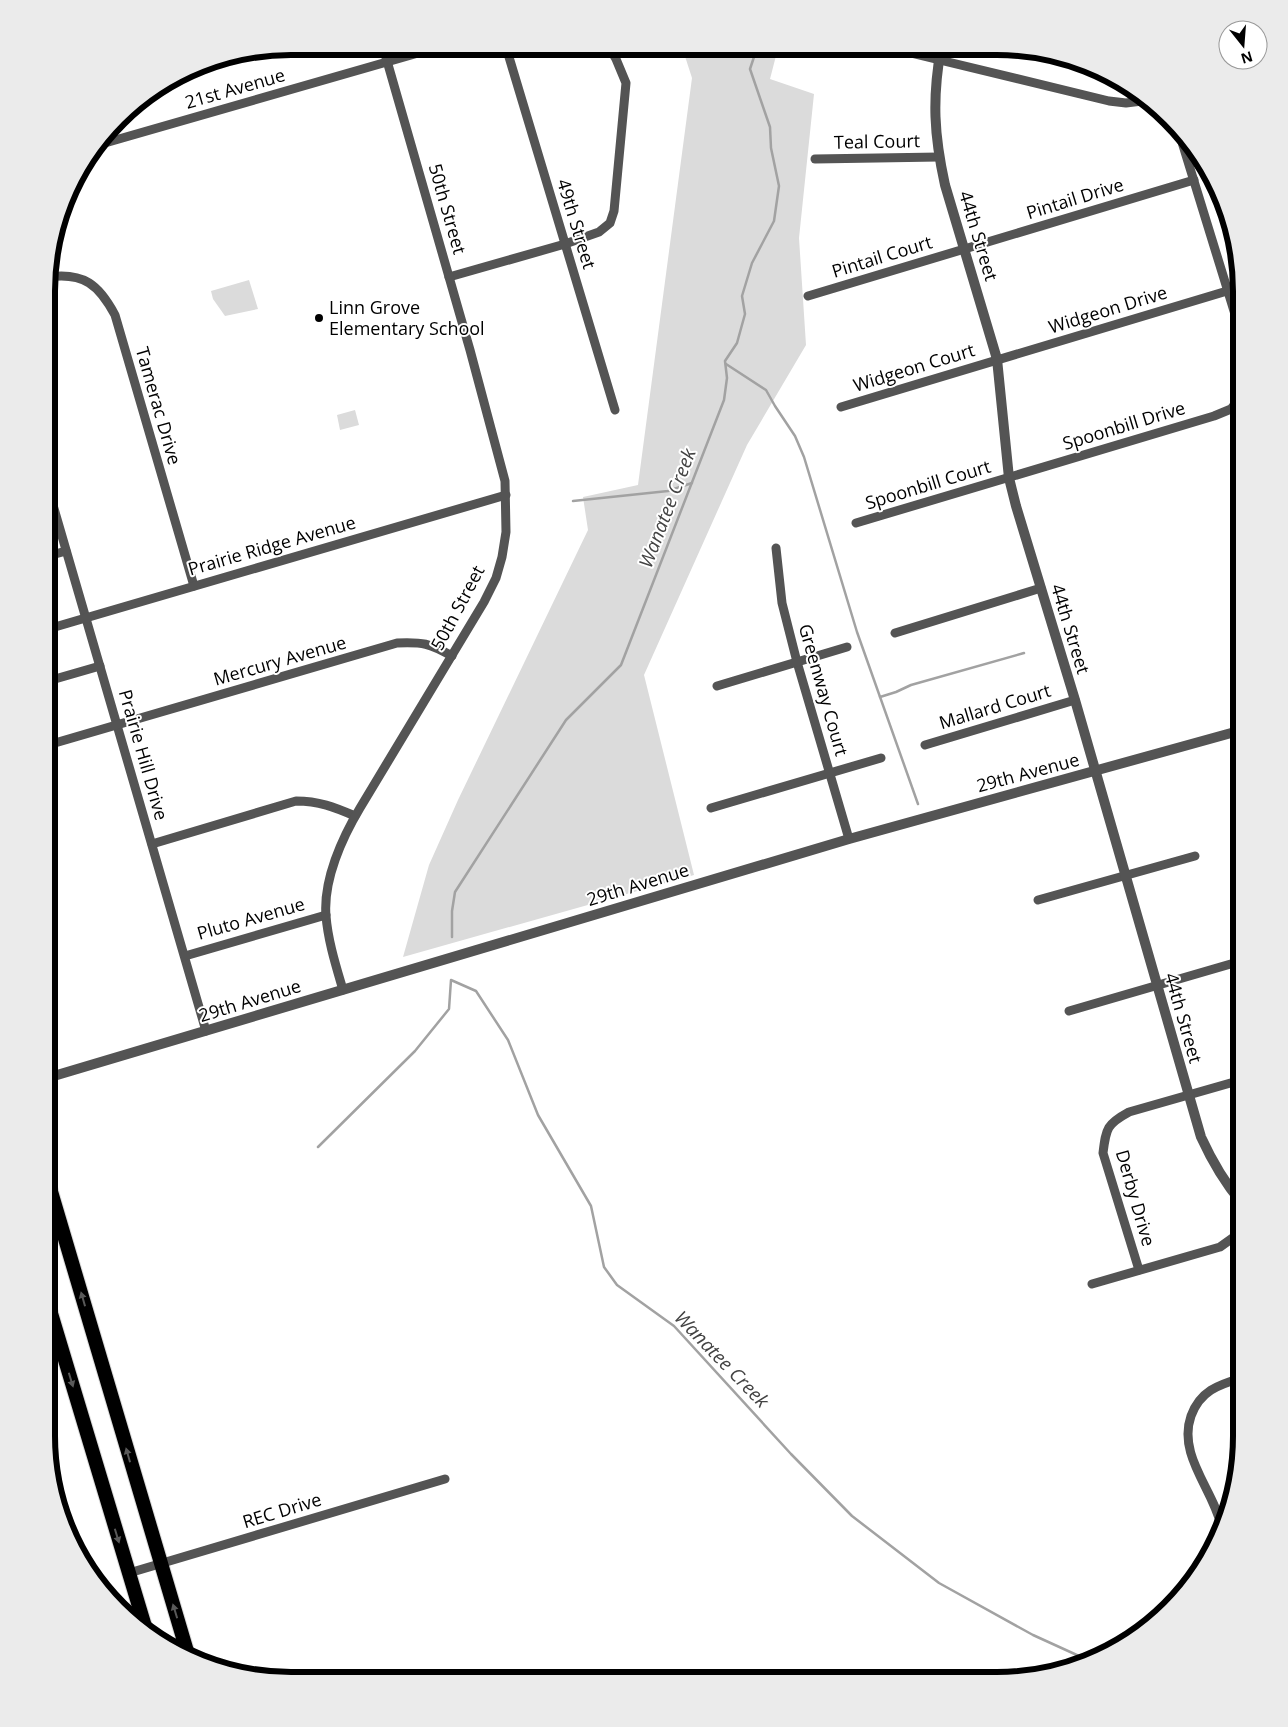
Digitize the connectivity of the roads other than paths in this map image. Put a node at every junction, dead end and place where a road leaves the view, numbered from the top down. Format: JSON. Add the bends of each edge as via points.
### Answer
{"nodes":[{"id":1,"x":385,"y":55,"type":"edge"},
{"id":2,"x":411,"y":55,"type":"edge"},
{"id":3,"x":508,"y":55,"type":"edge"},
{"id":4,"x":613,"y":55,"type":"edge"},
{"id":5,"x":919,"y":55,"type":"edge"},
{"id":6,"x":940,"y":55,"type":"edge"},
{"id":7,"x":939,"y":60,"type":"junction"},
{"id":8,"x":387,"y":62,"type":"junction"},
{"id":9,"x":1137,"y":102,"type":"edge"},
{"id":10,"x":108,"y":142,"type":"edge"},
{"id":11,"x":1184,"y":148,"type":"edge"},
{"id":12,"x":939,"y":157,"type":"junction"},
{"id":13,"x":815,"y":159,"type":"dead end"},
{"id":14,"x":1194,"y":180,"type":"junction"},
{"id":15,"x":565,"y":244,"type":"junction"},
{"id":16,"x":964,"y":249,"type":"junction"},
{"id":17,"x":56,"y":276,"type":"edge"},
{"id":18,"x":449,"y":277,"type":"junction"},
{"id":19,"x":1227,"y":291,"type":"junction"},
{"id":20,"x":808,"y":296,"type":"dead end"},
{"id":21,"x":1233,"y":309,"type":"edge"},
{"id":22,"x":998,"y":360,"type":"junction"},
{"id":23,"x":1233,"y":406,"type":"edge"},
{"id":24,"x":841,"y":407,"type":"dead end"},
{"id":25,"x":615,"y":410,"type":"dead end"},
{"id":26,"x":1009,"y":478,"type":"junction"},
{"id":27,"x":506,"y":495,"type":"junction"},
{"id":28,"x":55,"y":512,"type":"edge"},
{"id":29,"x":856,"y":523,"type":"dead end"},
{"id":30,"x":776,"y":548,"type":"dead end"},
{"id":31,"x":66,"y":551,"type":"junction"},
{"id":32,"x":55,"y":554,"type":"edge"},
{"id":33,"x":194,"y":586,"type":"junction"},
{"id":34,"x":1041,"y":588,"type":"junction"},
{"id":35,"x":86,"y":618,"type":"junction"},
{"id":36,"x":55,"y":627,"type":"edge"},
{"id":37,"x":895,"y":633,"type":"dead end"},
{"id":38,"x":847,"y":647,"type":"dead end"},
{"id":39,"x":452,"y":656,"type":"junction"},
{"id":40,"x":797,"y":662,"type":"junction"},
{"id":41,"x":100,"y":666,"type":"junction"},
{"id":42,"x":55,"y":679,"type":"edge"},
{"id":43,"x":717,"y":686,"type":"dead end"},
{"id":44,"x":1074,"y":700,"type":"junction"},
{"id":45,"x":117,"y":725,"type":"junction"},
{"id":46,"x":1233,"y":733,"type":"edge"},
{"id":47,"x":55,"y":743,"type":"edge"},
{"id":48,"x":925,"y":745,"type":"dead end"},
{"id":49,"x":881,"y":758,"type":"dead end"},
{"id":50,"x":1095,"y":772,"type":"junction"},
{"id":51,"x":830,"y":774,"type":"junction"},
{"id":52,"x":711,"y":808,"type":"dead end"},
{"id":53,"x":354,"y":816,"type":"junction"},
{"id":54,"x":849,"y":839,"type":"junction"},
{"id":55,"x":152,"y":844,"type":"junction"},
{"id":56,"x":1195,"y":856,"type":"dead end"},
{"id":57,"x":1125,"y":876,"type":"junction"},
{"id":58,"x":1038,"y":900,"type":"dead end"},
{"id":59,"x":326,"y":914,"type":"junction"},
{"id":60,"x":184,"y":956,"type":"junction"},
{"id":61,"x":1233,"y":963,"type":"edge"},
{"id":62,"x":1157,"y":985,"type":"junction"},
{"id":63,"x":342,"y":990,"type":"junction"},
{"id":64,"x":1069,"y":1010,"type":"dead end"},
{"id":65,"x":206,"y":1031,"type":"junction"},
{"id":66,"x":55,"y":1076,"type":"edge"},
{"id":67,"x":1233,"y":1082,"type":"edge"},
{"id":68,"x":1188,"y":1095,"type":"junction"},
{"id":69,"x":1233,"y":1193,"type":"edge"},
{"id":70,"x":55,"y":1205,"type":"edge"},
{"id":71,"x":1233,"y":1238,"type":"edge"},
{"id":72,"x":1139,"y":1270,"type":"junction"},
{"id":73,"x":1092,"y":1284,"type":"dead end"},
{"id":74,"x":55,"y":1330,"type":"edge"},
{"id":75,"x":1233,"y":1381,"type":"edge"},
{"id":76,"x":445,"y":1479,"type":"dead end"},
{"id":77,"x":1219,"y":1515,"type":"edge"},
{"id":78,"x":161,"y":1564,"type":"junction"},
{"id":79,"x":129,"y":1573,"type":"junction"},
{"id":80,"x":143,"y":1620,"type":"edge"},
{"id":81,"x":186,"y":1648,"type":"edge"}],
"edges":[{"from":1,"to":8,"type":"street","name":"50th Street"},
{"from":2,"to":8,"type":"street","name":"21st Avenue"},
{"from":3,"to":15,"type":"street","name":"49th Street"},
{"from":4,"to":15,"type":"street","via":[[626,83],[614,211],[610,223],[599,232]]},
{"from":5,"to":7,"type":"street"},
{"from":6,"to":7,"type":"street","name":"44th Street"},
{"from":7,"to":9,"type":"street","via":[[1109,101]]},
{"from":7,"to":12,"type":"street","name":"44th Street","via":[[935,83],[935,132]]},
{"from":8,"to":10,"type":"street","name":"21st Avenue"},
{"from":8,"to":18,"type":"street","name":"50th Street"},
{"from":11,"to":14,"type":"street"},
{"from":12,"to":13,"type":"street","name":"Teal Court"},
{"from":12,"to":16,"type":"street","name":"44th Street"},
{"from":14,"to":16,"type":"street","name":"Pintail Drive"},
{"from":14,"to":19,"type":"street"},
{"from":15,"to":18,"type":"street"},
{"from":15,"to":25,"type":"street","name":"49th Street"},
{"from":16,"to":20,"type":"street","name":"Pintail Court"},
{"from":16,"to":22,"type":"street","name":"44th Street"},
{"from":17,"to":33,"type":"street","name":"Tamerac Drive","via":[[78,278],[95,286],[115,316]]},
{"from":18,"to":27,"type":"street","name":"50th Street","via":[[505,481]]},
{"from":19,"to":21,"type":"street"},
{"from":19,"to":22,"type":"street","name":"Widgeon Drive"},
{"from":22,"to":24,"type":"street","name":"Widgeon Court"},
{"from":22,"to":26,"type":"street","name":"44th Street"},
{"from":23,"to":26,"type":"street","name":"Spoonbill Drive","via":[[1214,416]]},
{"from":26,"to":29,"type":"street","name":"Spoonbill Court"},
{"from":26,"to":34,"type":"street","name":"44th Street"},
{"from":27,"to":33,"type":"street","name":"Prairie Ridge Avenue"},
{"from":27,"to":39,"type":"street","name":"50th Street","via":[[506,532],[496,578]]},
{"from":28,"to":31,"type":"street","name":"Prairie Hill Drive"},
{"from":30,"to":40,"type":"street","name":"Greenway Court","via":[[782,603]]},
{"from":31,"to":32,"type":"street"},
{"from":31,"to":35,"type":"street","name":"Prairie Hill Drive"},
{"from":33,"to":35,"type":"street","name":"Prairie Ridge Avenue"},
{"from":34,"to":37,"type":"street"},
{"from":34,"to":44,"type":"street","name":"44th Street"},
{"from":35,"to":36,"type":"street","name":"Prairie Ridge Avenue"},
{"from":35,"to":41,"type":"street","name":"Prairie Hill Drive"},
{"from":38,"to":40,"type":"street"},
{"from":39,"to":45,"type":"street","name":"Mercury Avenue","via":[[420,642],[397,643]]},
{"from":39,"to":53,"type":"street","name":"50th Street"},
{"from":40,"to":43,"type":"street"},
{"from":40,"to":51,"type":"street","name":"Greenway Court"},
{"from":41,"to":42,"type":"street"},
{"from":41,"to":45,"type":"street","name":"Prairie Hill Drive"},
{"from":44,"to":48,"type":"street","name":"Mallard Court"},
{"from":44,"to":50,"type":"street","name":"44th Street"},
{"from":45,"to":47,"type":"street","name":"Mercury Avenue"},
{"from":45,"to":55,"type":"street","name":"Prairie Hill Drive"},
{"from":46,"to":50,"type":"street","name":"29th Avenue"},
{"from":49,"to":51,"type":"street"},
{"from":50,"to":54,"type":"street","name":"29th Avenue"},
{"from":50,"to":57,"type":"street","name":"44th Street"},
{"from":51,"to":52,"type":"street"},
{"from":51,"to":54,"type":"street","name":"Greenway Court"},
{"from":53,"to":55,"type":"street","via":[[313,801],[296,802]]},
{"from":53,"to":59,"type":"street","name":"50th Street","via":[[334,865],[327,891]]},
{"from":54,"to":63,"type":"street","name":"29th Avenue"},
{"from":55,"to":60,"type":"street","name":"Prairie Hill Drive"},
{"from":56,"to":57,"type":"street"},
{"from":57,"to":58,"type":"street"},
{"from":57,"to":62,"type":"street","name":"44th Street"},
{"from":59,"to":60,"type":"street","name":"Pluto Avenue"},
{"from":59,"to":63,"type":"street","name":"50th Street"},
{"from":60,"to":65,"type":"street","name":"Prairie Hill Drive"},
{"from":61,"to":62,"type":"street"},
{"from":62,"to":64,"type":"street"},
{"from":62,"to":68,"type":"street","name":"44th Street"},
{"from":63,"to":65,"type":"street","name":"29th Avenue"},
{"from":65,"to":66,"type":"street","name":"29th Avenue"},
{"from":67,"to":68,"type":"street","name":"Derby Drive"},
{"from":68,"to":69,"type":"street","name":"44th Street","via":[[1200,1137],[1213,1164]]},
{"from":68,"to":72,"type":"street","name":"Derby Drive","via":[[1129,1112],[1113,1121],[1106,1133],[1103,1153]]},
{"from":78,"to":70,"type":"highway","one_way":true},
{"from":71,"to":72,"type":"street","via":[[1220,1247]]},
{"from":72,"to":73,"type":"street"},
{"from":74,"to":79,"type":"highway","one_way":true},
{"from":75,"to":77,"type":"street","via":[[1203,1396],[1189,1423],[1190,1452]]},
{"from":76,"to":78,"type":"street","name":"REC Drive"},
{"from":78,"to":79,"type":"street","name":"REC Drive"},
{"from":81,"to":78,"type":"highway","one_way":true},
{"from":79,"to":80,"type":"highway"}]}
